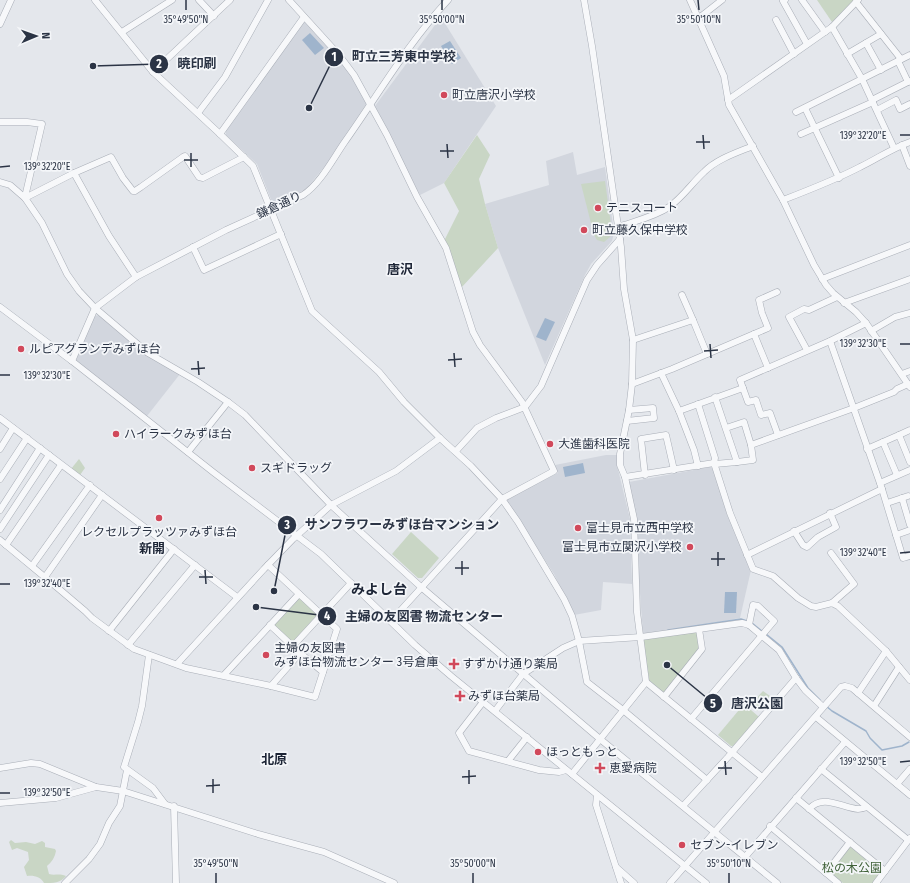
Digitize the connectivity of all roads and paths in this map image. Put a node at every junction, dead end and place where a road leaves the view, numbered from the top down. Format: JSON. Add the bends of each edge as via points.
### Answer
{"nodes":[{"id":1,"x":11,"y":0,"type":"edge"},
{"id":2,"x":95,"y":0,"type":"edge"},
{"id":3,"x":172,"y":0,"type":"edge"},
{"id":4,"x":199,"y":0,"type":"edge"},
{"id":5,"x":230,"y":0,"type":"edge"},
{"id":6,"x":268,"y":0,"type":"edge"},
{"id":7,"x":289,"y":0,"type":"edge"},
{"id":8,"x":448,"y":0,"type":"edge"},
{"id":9,"x":584,"y":0,"type":"edge"},
{"id":10,"x":690,"y":0,"type":"edge"},
{"id":11,"x":722,"y":0,"type":"edge"},
{"id":12,"x":785,"y":0,"type":"edge"},
{"id":13,"x":802,"y":0,"type":"edge"},
{"id":14,"x":857,"y":1,"type":"edge"},
{"id":15,"x":214,"y":16,"type":"junction"},
{"id":16,"x":304,"y":16,"type":"junction"},
{"id":17,"x":699,"y":18,"type":"junction"},
{"id":18,"x":776,"y":20,"type":"dead end"},
{"id":19,"x":0,"y":24,"type":"edge"},
{"id":20,"x":832,"y":27,"type":"junction"},
{"id":21,"x":122,"y":32,"type":"junction"},
{"id":22,"x":825,"y":32,"type":"junction"},
{"id":23,"x":881,"y":34,"type":"junction"},
{"id":24,"x":866,"y":43,"type":"junction"},
{"id":25,"x":807,"y":44,"type":"junction"},
{"id":26,"x":794,"y":54,"type":"junction"},
{"id":27,"x":847,"y":54,"type":"junction"},
{"id":28,"x":910,"y":55,"type":"edge"},
{"id":29,"x":900,"y":60,"type":"junction"},
{"id":30,"x":881,"y":70,"type":"junction"},
{"id":31,"x":153,"y":72,"type":"junction"},
{"id":32,"x":862,"y":79,"type":"junction"},
{"id":33,"x":910,"y":81,"type":"edge"},
{"id":34,"x":728,"y":100,"type":"junction"},
{"id":35,"x":872,"y":101,"type":"junction"},
{"id":36,"x":370,"y":104,"type":"junction"},
{"id":37,"x":910,"y":104,"type":"edge"},
{"id":38,"x":805,"y":108,"type":"junction"},
{"id":39,"x":876,"y":110,"type":"junction"},
{"id":40,"x":796,"y":112,"type":"dead end"},
{"id":41,"x":198,"y":113,"type":"junction"},
{"id":42,"x":0,"y":122,"type":"edge"},
{"id":43,"x":815,"y":128,"type":"junction"},
{"id":44,"x":220,"y":134,"type":"junction"},
{"id":45,"x":801,"y":134,"type":"dead end"},
{"id":46,"x":910,"y":142,"type":"edge"},
{"id":47,"x":902,"y":145,"type":"junction"},
{"id":48,"x":753,"y":146,"type":"junction"},
{"id":49,"x":894,"y":148,"type":"junction"},
{"id":50,"x":244,"y":157,"type":"junction"},
{"id":51,"x":910,"y":166,"type":"edge"},
{"id":52,"x":74,"y":173,"type":"junction"},
{"id":53,"x":839,"y":178,"type":"junction"},
{"id":54,"x":0,"y":182,"type":"edge"},
{"id":55,"x":25,"y":197,"type":"junction"},
{"id":56,"x":783,"y":200,"type":"junction"},
{"id":57,"x":271,"y":210,"type":"junction"},
{"id":58,"x":618,"y":227,"type":"junction"},
{"id":59,"x":281,"y":234,"type":"junction"},
{"id":60,"x":620,"y":239,"type":"junction"},
{"id":61,"x":910,"y":245,"type":"edge"},
{"id":62,"x":192,"y":246,"type":"junction"},
{"id":63,"x":136,"y":277,"type":"junction"},
{"id":64,"x":822,"y":279,"type":"junction"},
{"id":65,"x":910,"y":279,"type":"edge"},
{"id":66,"x":777,"y":292,"type":"dead end"},
{"id":67,"x":682,"y":295,"type":"dead end"},
{"id":68,"x":837,"y":297,"type":"junction"},
{"id":69,"x":844,"y":303,"type":"junction"},
{"id":70,"x":0,"y":307,"type":"edge"},
{"id":71,"x":95,"y":308,"type":"junction"},
{"id":72,"x":910,"y":313,"type":"edge"},
{"id":73,"x":693,"y":320,"type":"junction"},
{"id":74,"x":866,"y":323,"type":"junction"},
{"id":75,"x":871,"y":331,"type":"junction"},
{"id":76,"x":754,"y":334,"type":"junction"},
{"id":77,"x":633,"y":340,"type":"junction"},
{"id":78,"x":830,"y":341,"type":"junction"},
{"id":79,"x":807,"y":350,"type":"junction"},
{"id":80,"x":707,"y":354,"type":"junction"},
{"id":81,"x":72,"y":361,"type":"junction"},
{"id":82,"x":768,"y":368,"type":"junction"},
{"id":83,"x":910,"y":370,"type":"edge"},
{"id":84,"x":660,"y":373,"type":"junction"},
{"id":85,"x":902,"y":374,"type":"junction"},
{"id":86,"x":632,"y":384,"type":"junction"},
{"id":87,"x":909,"y":386,"type":"edge"},
{"id":88,"x":743,"y":388,"type":"junction"},
{"id":89,"x":716,"y":397,"type":"junction"},
{"id":90,"x":228,"y":402,"type":"junction"},
{"id":91,"x":698,"y":404,"type":"junction"},
{"id":92,"x":525,"y":407,"type":"junction"},
{"id":93,"x":854,"y":408,"type":"junction"},
{"id":94,"x":629,"y":410,"type":"junction"},
{"id":95,"x":679,"y":411,"type":"junction"},
{"id":96,"x":0,"y":418,"type":"edge"},
{"id":97,"x":627,"y":421,"type":"junction"},
{"id":98,"x":13,"y":428,"type":"junction"},
{"id":99,"x":726,"y":428,"type":"junction"},
{"id":100,"x":910,"y":430,"type":"edge"},
{"id":101,"x":778,"y":435,"type":"junction"},
{"id":102,"x":899,"y":435,"type":"junction"},
{"id":103,"x":27,"y":438,"type":"junction"},
{"id":104,"x":440,"y":438,"type":"junction"},
{"id":105,"x":883,"y":442,"type":"junction"},
{"id":106,"x":751,"y":445,"type":"junction"},
{"id":107,"x":40,"y":448,"type":"junction"},
{"id":108,"x":0,"y":449,"type":"edge"},
{"id":109,"x":867,"y":449,"type":"junction"},
{"id":110,"x":456,"y":451,"type":"junction"},
{"id":111,"x":188,"y":452,"type":"junction"},
{"id":112,"x":49,"y":455,"type":"junction"},
{"id":113,"x":737,"y":462,"type":"junction"},
{"id":114,"x":910,"y":462,"type":"edge"},
{"id":115,"x":715,"y":464,"type":"junction"},
{"id":116,"x":61,"y":465,"type":"junction"},
{"id":117,"x":698,"y":466,"type":"junction"},
{"id":118,"x":674,"y":470,"type":"junction"},
{"id":119,"x":910,"y":470,"type":"edge"},
{"id":120,"x":645,"y":475,"type":"junction"},
{"id":121,"x":897,"y":475,"type":"junction"},
{"id":122,"x":625,"y":478,"type":"junction"},
{"id":123,"x":0,"y":479,"type":"edge"},
{"id":124,"x":90,"y":485,"type":"junction"},
{"id":125,"x":881,"y":486,"type":"junction"},
{"id":126,"x":102,"y":495,"type":"junction"},
{"id":127,"x":502,"y":499,"type":"junction"},
{"id":128,"x":886,"y":503,"type":"junction"},
{"id":129,"x":331,"y":505,"type":"junction"},
{"id":130,"x":0,"y":510,"type":"edge"},
{"id":131,"x":830,"y":513,"type":"junction"},
{"id":132,"x":910,"y":525,"type":"edge"},
{"id":133,"x":0,"y":529,"type":"edge"},
{"id":134,"x":910,"y":530,"type":"edge"},
{"id":135,"x":794,"y":531,"type":"junction"},
{"id":136,"x":896,"y":535,"type":"junction"},
{"id":137,"x":298,"y":536,"type":"junction"},
{"id":138,"x":0,"y":540,"type":"edge"},
{"id":139,"x":6,"y":545,"type":"junction"},
{"id":140,"x":174,"y":549,"type":"junction"},
{"id":141,"x":831,"y":553,"type":"dead end"},
{"id":142,"x":747,"y":554,"type":"junction"},
{"id":143,"x":910,"y":556,"type":"edge"},
{"id":144,"x":195,"y":565,"type":"junction"},
{"id":145,"x":268,"y":565,"type":"junction"},
{"id":146,"x":32,"y":566,"type":"junction"},
{"id":147,"x":44,"y":577,"type":"junction"},
{"id":148,"x":351,"y":583,"type":"junction"},
{"id":149,"x":421,"y":587,"type":"junction"},
{"id":150,"x":299,"y":594,"type":"junction"},
{"id":151,"x":237,"y":597,"type":"junction"},
{"id":152,"x":832,"y":603,"type":"junction"},
{"id":153,"x":322,"y":614,"type":"junction"},
{"id":154,"x":391,"y":621,"type":"junction"},
{"id":155,"x":750,"y":623,"type":"junction"},
{"id":156,"x":270,"y":625,"type":"junction"},
{"id":157,"x":699,"y":629,"type":"junction"},
{"id":158,"x":109,"y":631,"type":"junction"},
{"id":159,"x":764,"y":634,"type":"junction"},
{"id":160,"x":641,"y":637,"type":"junction"},
{"id":161,"x":579,"y":641,"type":"junction"},
{"id":162,"x":128,"y":645,"type":"junction"},
{"id":163,"x":293,"y":646,"type":"junction"},
{"id":164,"x":886,"y":651,"type":"junction"},
{"id":165,"x":300,"y":653,"type":"junction"},
{"id":166,"x":149,"y":655,"type":"junction"},
{"id":167,"x":177,"y":664,"type":"junction"},
{"id":168,"x":899,"y":667,"type":"junction"},
{"id":169,"x":323,"y":672,"type":"junction"},
{"id":170,"x":523,"y":674,"type":"junction"},
{"id":171,"x":224,"y":676,"type":"junction"},
{"id":172,"x":796,"y":678,"type":"junction"},
{"id":173,"x":910,"y":680,"type":"edge"},
{"id":174,"x":646,"y":682,"type":"junction"},
{"id":175,"x":271,"y":686,"type":"junction"},
{"id":176,"x":858,"y":693,"type":"junction"},
{"id":177,"x":664,"y":697,"type":"junction"},
{"id":178,"x":483,"y":702,"type":"junction"},
{"id":179,"x":825,"y":705,"type":"junction"},
{"id":180,"x":874,"y":706,"type":"junction"},
{"id":181,"x":623,"y":710,"type":"junction"},
{"id":182,"x":495,"y":711,"type":"junction"},
{"id":183,"x":816,"y":717,"type":"junction"},
{"id":184,"x":691,"y":719,"type":"junction"},
{"id":185,"x":527,"y":737,"type":"junction"},
{"id":186,"x":910,"y":737,"type":"edge"},
{"id":187,"x":600,"y":739,"type":"junction"},
{"id":188,"x":845,"y":742,"type":"junction"},
{"id":189,"x":732,"y":752,"type":"junction"},
{"id":190,"x":508,"y":761,"type":"junction"},
{"id":191,"x":0,"y":768,"type":"edge"},
{"id":192,"x":821,"y":769,"type":"junction"},
{"id":193,"x":910,"y":769,"type":"edge"},
{"id":194,"x":126,"y":770,"type":"junction"},
{"id":195,"x":566,"y":770,"type":"junction"},
{"id":196,"x":572,"y":774,"type":"junction"},
{"id":197,"x":762,"y":777,"type":"junction"},
{"id":198,"x":707,"y":780,"type":"junction"},
{"id":199,"x":897,"y":784,"type":"junction"},
{"id":200,"x":96,"y":787,"type":"junction"},
{"id":201,"x":123,"y":791,"type":"junction"},
{"id":202,"x":597,"y":795,"type":"junction"},
{"id":203,"x":910,"y":795,"type":"edge"},
{"id":204,"x":796,"y":798,"type":"junction"},
{"id":205,"x":0,"y":803,"type":"edge"},
{"id":206,"x":165,"y":804,"type":"junction"},
{"id":207,"x":174,"y":806,"type":"junction"},
{"id":208,"x":684,"y":806,"type":"junction"},
{"id":209,"x":867,"y":807,"type":"junction"},
{"id":210,"x":809,"y":809,"type":"junction"},
{"id":211,"x":770,"y":826,"type":"junction"},
{"id":212,"x":714,"y":832,"type":"junction"},
{"id":213,"x":909,"y":839,"type":"edge"},
{"id":214,"x":850,"y":842,"type":"junction"},
{"id":215,"x":745,"y":857,"type":"junction"},
{"id":216,"x":685,"y":866,"type":"junction"},
{"id":217,"x":614,"y":867,"type":"junction"},
{"id":218,"x":885,"y":871,"type":"junction"},
{"id":219,"x":826,"y":873,"type":"junction"},
{"id":220,"x":65,"y":883,"type":"edge"},
{"id":221,"x":176,"y":883,"type":"edge"},
{"id":222,"x":394,"y":883,"type":"edge"},
{"id":223,"x":620,"y":883,"type":"edge"},
{"id":224,"x":634,"y":883,"type":"edge"},
{"id":225,"x":670,"y":883,"type":"edge"},
{"id":226,"x":706,"y":883,"type":"edge"},
{"id":227,"x":777,"y":883,"type":"edge"},
{"id":228,"x":838,"y":883,"type":"edge"},
{"id":229,"x":876,"y":883,"type":"edge"}],
"edges":[{"from":1,"to":19,"type":"street"},
{"from":2,"to":21,"type":"street"},
{"from":3,"to":21,"type":"street"},
{"from":4,"to":15,"type":"street"},
{"from":5,"to":15,"type":"street"},
{"from":6,"to":41,"type":"street","via":[[225,77]]},
{"from":7,"to":16,"type":"street"},
{"from":8,"to":36,"type":"street","name":"鎌倉通り","via":[[421,32]]},
{"from":9,"to":58,"type":"street"},
{"from":10,"to":17,"type":"street"},
{"from":11,"to":17,"type":"street"},
{"from":12,"to":25,"type":"street","via":[[783,1]]},
{"from":13,"to":22,"type":"street"},
{"from":14,"to":20,"type":"street"},
{"from":14,"to":23,"type":"street"},
{"from":15,"to":31,"type":"street"},
{"from":16,"to":36,"type":"street","via":[[352,70]]},
{"from":16,"to":44,"type":"street"},
{"from":17,"to":34,"type":"street","via":[[724,76]]},
{"from":18,"to":26,"type":"street"},
{"from":20,"to":22,"type":"street"},
{"from":20,"to":27,"type":"street"},
{"from":21,"to":31,"type":"street"},
{"from":22,"to":25,"type":"street"},
{"from":23,"to":24,"type":"street"},
{"from":23,"to":29,"type":"street"},
{"from":24,"to":27,"type":"street"},
{"from":24,"to":30,"type":"street"},
{"from":25,"to":26,"type":"street"},
{"from":26,"to":34,"type":"street"},
{"from":27,"to":32,"type":"street"},
{"from":28,"to":29,"type":"street"},
{"from":29,"to":30,"type":"street"},
{"from":29,"to":33,"type":"street"},
{"from":30,"to":32,"type":"street"},
{"from":31,"to":41,"type":"street"},
{"from":32,"to":35,"type":"street"},
{"from":32,"to":38,"type":"street"},
{"from":33,"to":35,"type":"street"},
{"from":34,"to":48,"type":"street"},
{"from":35,"to":39,"type":"street"},
{"from":35,"to":43,"type":"street"},
{"from":36,"to":57,"type":"street","name":"鎌倉通り","via":[[331,163],[310,189]]},
{"from":36,"to":92,"type":"street","via":[[446,248],[473,332]]},
{"from":37,"to":39,"type":"street","via":[[900,109],[896,100]]},
{"from":38,"to":40,"type":"street"},
{"from":38,"to":43,"type":"street"},
{"from":39,"to":49,"type":"street"},
{"from":41,"to":44,"type":"street"},
{"from":42,"to":55,"type":"street","via":[[42,124]]},
{"from":43,"to":45,"type":"street"},
{"from":43,"to":53,"type":"street"},
{"from":44,"to":50,"type":"street"},
{"from":46,"to":47,"type":"street"},
{"from":47,"to":49,"type":"street"},
{"from":47,"to":51,"type":"street"},
{"from":48,"to":56,"type":"street"},
{"from":48,"to":58,"type":"street","via":[[712,165],[669,207]]},
{"from":49,"to":53,"type":"street"},
{"from":50,"to":52,"type":"street","via":[[203,178],[199,177],[185,156],[135,191],[123,178],[111,157]]},
{"from":50,"to":57,"type":"street","via":[[253,166]]},
{"from":52,"to":55,"type":"street"},
{"from":52,"to":63,"type":"street","via":[[108,236]]},
{"from":53,"to":56,"type":"street"},
{"from":54,"to":55,"type":"street","via":[[10,185]]},
{"from":55,"to":71,"type":"street","via":[[42,223],[67,274]]},
{"from":56,"to":64,"type":"street"},
{"from":57,"to":59,"type":"street"},
{"from":57,"to":62,"type":"street","name":"鎌倉通り"},
{"from":58,"to":60,"type":"street"},
{"from":59,"to":62,"type":"street","via":[[204,270]]},
{"from":59,"to":104,"type":"street","via":[[312,311],[379,372],[404,402]]},
{"from":60,"to":77,"type":"street","via":[[624,289]]},
{"from":60,"to":92,"type":"street","via":[[587,280],[541,386]]},
{"from":61,"to":64,"type":"street"},
{"from":62,"to":63,"type":"street","name":"鎌倉通り"},
{"from":63,"to":71,"type":"street","name":"鎌倉通り"},
{"from":64,"to":68,"type":"street"},
{"from":65,"to":69,"type":"street"},
{"from":66,"to":76,"type":"street","via":[[759,300],[768,328]]},
{"from":67,"to":73,"type":"street"},
{"from":68,"to":69,"type":"street"},
{"from":68,"to":79,"type":"street","via":[[789,317]]},
{"from":69,"to":74,"type":"street"},
{"from":70,"to":81,"type":"street"},
{"from":71,"to":81,"type":"street","name":"鎌倉通り"},
{"from":71,"to":90,"type":"street","via":[[148,353]]},
{"from":72,"to":75,"type":"street"},
{"from":73,"to":77,"type":"street"},
{"from":73,"to":80,"type":"street"},
{"from":74,"to":75,"type":"street"},
{"from":74,"to":78,"type":"street"},
{"from":75,"to":85,"type":"street"},
{"from":76,"to":80,"type":"street"},
{"from":76,"to":82,"type":"street"},
{"from":77,"to":86,"type":"street"},
{"from":78,"to":79,"type":"street"},
{"from":78,"to":93,"type":"street"},
{"from":79,"to":82,"type":"street"},
{"from":80,"to":84,"type":"street"},
{"from":81,"to":111,"type":"street"},
{"from":82,"to":88,"type":"street","via":[[740,380]]},
{"from":83,"to":85,"type":"street"},
{"from":84,"to":86,"type":"street"},
{"from":84,"to":95,"type":"street"},
{"from":85,"to":87,"type":"street"},
{"from":86,"to":94,"type":"street"},
{"from":87,"to":93,"type":"street"},
{"from":88,"to":89,"type":"street"},
{"from":88,"to":101,"type":"street","via":[[748,402],[756,400],[761,415],[770,412]]},
{"from":89,"to":91,"type":"street"},
{"from":89,"to":99,"type":"street"},
{"from":90,"to":111,"type":"street"},
{"from":90,"to":129,"type":"street","via":[[264,433]]},
{"from":91,"to":95,"type":"street"},
{"from":91,"to":115,"type":"street"},
{"from":92,"to":110,"type":"street","via":[[477,428]]},
{"from":92,"to":127,"type":"street","via":[[554,471]]},
{"from":93,"to":101,"type":"street"},
{"from":93,"to":109,"type":"street"},
{"from":94,"to":97,"type":"street"},
{"from":94,"to":97,"type":"street","via":[[653,408],[654,418]]},
{"from":95,"to":117,"type":"street"},
{"from":96,"to":98,"type":"street"},
{"from":97,"to":122,"type":"street","via":[[620,454],[620,465]]},
{"from":98,"to":103,"type":"street"},
{"from":98,"to":108,"type":"street"},
{"from":99,"to":106,"type":"street","via":[[744,422]]},
{"from":99,"to":113,"type":"street"},
{"from":100,"to":102,"type":"street"},
{"from":101,"to":106,"type":"street"},
{"from":102,"to":105,"type":"street"},
{"from":102,"to":114,"type":"street"},
{"from":103,"to":107,"type":"street"},
{"from":103,"to":123,"type":"street"},
{"from":104,"to":110,"type":"street"},
{"from":104,"to":129,"type":"street","via":[[396,471]]},
{"from":105,"to":109,"type":"street"},
{"from":105,"to":121,"type":"street"},
{"from":106,"to":113,"type":"street","via":[[753,460]]},
{"from":107,"to":112,"type":"street"},
{"from":107,"to":130,"type":"street"},
{"from":109,"to":125,"type":"street"},
{"from":110,"to":127,"type":"street"},
{"from":111,"to":137,"type":"street"},
{"from":112,"to":116,"type":"street"},
{"from":112,"to":133,"type":"street"},
{"from":113,"to":115,"type":"street"},
{"from":115,"to":117,"type":"street"},
{"from":115,"to":142,"type":"street","via":[[730,513]]},
{"from":116,"to":124,"type":"street"},
{"from":116,"to":139,"type":"street"},
{"from":117,"to":118,"type":"street"},
{"from":118,"to":120,"type":"street"},
{"from":118,"to":120,"type":"street","via":[[666,435],[640,439]]},
{"from":119,"to":121,"type":"street"},
{"from":120,"to":122,"type":"street"},
{"from":121,"to":125,"type":"street"},
{"from":122,"to":160,"type":"street","via":[[634,519],[636,612]]},
{"from":124,"to":126,"type":"street"},
{"from":124,"to":146,"type":"street"},
{"from":125,"to":128,"type":"street"},
{"from":125,"to":131,"type":"street"},
{"from":126,"to":140,"type":"street"},
{"from":126,"to":147,"type":"street"},
{"from":127,"to":149,"type":"street"},
{"from":127,"to":161,"type":"street","via":[[557,586],[572,616]]},
{"from":128,"to":132,"type":"street","via":[[905,497]]},
{"from":128,"to":136,"type":"street"},
{"from":129,"to":137,"type":"street"},
{"from":129,"to":149,"type":"street"},
{"from":131,"to":135,"type":"street"},
{"from":131,"to":135,"type":"street","via":[[836,527],[807,547]]},
{"from":134,"to":136,"type":"street"},
{"from":135,"to":142,"type":"street"},
{"from":136,"to":143,"type":"street","via":[[903,558]]},
{"from":137,"to":145,"type":"street"},
{"from":137,"to":148,"type":"street","via":[[322,554]]},
{"from":138,"to":139,"type":"street"},
{"from":139,"to":146,"type":"street"},
{"from":140,"to":144,"type":"street"},
{"from":140,"to":158,"type":"street"},
{"from":141,"to":152,"type":"street","via":[[854,584]]},
{"from":142,"to":152,"type":"street","via":[[753,569],[773,576],[811,606],[816,608]]},
{"from":144,"to":151,"type":"street"},
{"from":144,"to":162,"type":"street"},
{"from":145,"to":150,"type":"street"},
{"from":145,"to":151,"type":"street"},
{"from":146,"to":147,"type":"street"},
{"from":147,"to":158,"type":"street"},
{"from":148,"to":153,"type":"street"},
{"from":148,"to":154,"type":"street"},
{"from":149,"to":154,"type":"street"},
{"from":149,"to":170,"type":"street"},
{"from":150,"to":153,"type":"street"},
{"from":150,"to":156,"type":"street"},
{"from":151,"to":167,"type":"street"},
{"from":152,"to":164,"type":"street"},
{"from":153,"to":163,"type":"street"},
{"from":153,"to":169,"type":"street","via":[[337,629]]},
{"from":154,"to":178,"type":"street"},
{"from":155,"to":157,"type":"street"},
{"from":155,"to":159,"type":"street"},
{"from":155,"to":159,"type":"street","via":[[753,605],[758,606],[774,621]]},
{"from":156,"to":163,"type":"street"},
{"from":156,"to":171,"type":"street"},
{"from":157,"to":160,"type":"street"},
{"from":157,"to":177,"type":"street","via":[[702,649]]},
{"from":158,"to":162,"type":"street"},
{"from":159,"to":172,"type":"street","via":[[779,650]]},
{"from":159,"to":184,"type":"street"},
{"from":160,"to":161,"type":"street"},
{"from":160,"to":174,"type":"street"},
{"from":161,"to":170,"type":"street","via":[[563,648]]},
{"from":161,"to":181,"type":"street","via":[[587,682]]},
{"from":162,"to":166,"type":"street"},
{"from":163,"to":165,"type":"street"},
{"from":164,"to":168,"type":"street"},
{"from":164,"to":176,"type":"street"},
{"from":165,"to":169,"type":"street"},
{"from":165,"to":175,"type":"street"},
{"from":166,"to":167,"type":"street"},
{"from":166,"to":194,"type":"street","via":[[138,722],[124,765]]},
{"from":167,"to":171,"type":"street"},
{"from":168,"to":173,"type":"street"},
{"from":168,"to":180,"type":"street"},
{"from":169,"to":175,"type":"street","via":[[315,697]]},
{"from":170,"to":182,"type":"street"},
{"from":170,"to":187,"type":"street"},
{"from":171,"to":175,"type":"street"},
{"from":172,"to":179,"type":"street","via":[[805,690]]},
{"from":172,"to":189,"type":"street"},
{"from":174,"to":177,"type":"street"},
{"from":174,"to":181,"type":"street"},
{"from":176,"to":179,"type":"street","via":[[845,686]]},
{"from":176,"to":180,"type":"street"},
{"from":177,"to":184,"type":"street"},
{"from":178,"to":182,"type":"street"},
{"from":178,"to":190,"type":"street","via":[[459,733],[469,751]]},
{"from":179,"to":183,"type":"street"},
{"from":180,"to":186,"type":"street"},
{"from":181,"to":187,"type":"street"},
{"from":181,"to":198,"type":"street"},
{"from":182,"to":185,"type":"street"},
{"from":183,"to":188,"type":"street"},
{"from":183,"to":197,"type":"street"},
{"from":184,"to":189,"type":"street"},
{"from":185,"to":190,"type":"street"},
{"from":185,"to":195,"type":"street"},
{"from":187,"to":196,"type":"street"},
{"from":187,"to":208,"type":"street"},
{"from":188,"to":192,"type":"street"},
{"from":188,"to":199,"type":"street"},
{"from":189,"to":197,"type":"street"},
{"from":189,"to":198,"type":"street"},
{"from":190,"to":195,"type":"street","via":[[539,770]]},
{"from":191,"to":200,"type":"street","via":[[40,764]]},
{"from":192,"to":204,"type":"street"},
{"from":192,"to":209,"type":"street"},
{"from":193,"to":199,"type":"street"},
{"from":194,"to":201,"type":"street"},
{"from":194,"to":206,"type":"street","via":[[153,788]]},
{"from":195,"to":196,"type":"street"},
{"from":196,"to":202,"type":"street"},
{"from":197,"to":212,"type":"street"},
{"from":198,"to":208,"type":"street"},
{"from":199,"to":203,"type":"street"},
{"from":200,"to":201,"type":"street"},
{"from":200,"to":205,"type":"street","via":[[56,798]]},
{"from":201,"to":206,"type":"street"},
{"from":201,"to":220,"type":"street","via":[[120,806],[100,844]]},
{"from":202,"to":216,"type":"street"},
{"from":202,"to":217,"type":"street","via":[[596,805]]},
{"from":204,"to":210,"type":"street"},
{"from":204,"to":211,"type":"street"},
{"from":206,"to":207,"type":"street"},
{"from":207,"to":221,"type":"street"},
{"from":207,"to":222,"type":"street","via":[[258,834],[324,852]]},
{"from":208,"to":212,"type":"street"},
{"from":209,"to":210,"type":"street","via":[[857,809],[828,802],[816,803]]},
{"from":209,"to":213,"type":"street"},
{"from":210,"to":214,"type":"street"},
{"from":211,"to":215,"type":"street"},
{"from":211,"to":219,"type":"street"},
{"from":212,"to":215,"type":"street"},
{"from":212,"to":216,"type":"street"},
{"from":213,"to":218,"type":"street"},
{"from":214,"to":218,"type":"street"},
{"from":214,"to":219,"type":"street"},
{"from":215,"to":227,"type":"street"},
{"from":216,"to":225,"type":"street"},
{"from":216,"to":226,"type":"street"},
{"from":217,"to":223,"type":"street"},
{"from":217,"to":224,"type":"street"},
{"from":218,"to":229,"type":"street"},
{"from":219,"to":228,"type":"street"}]}
